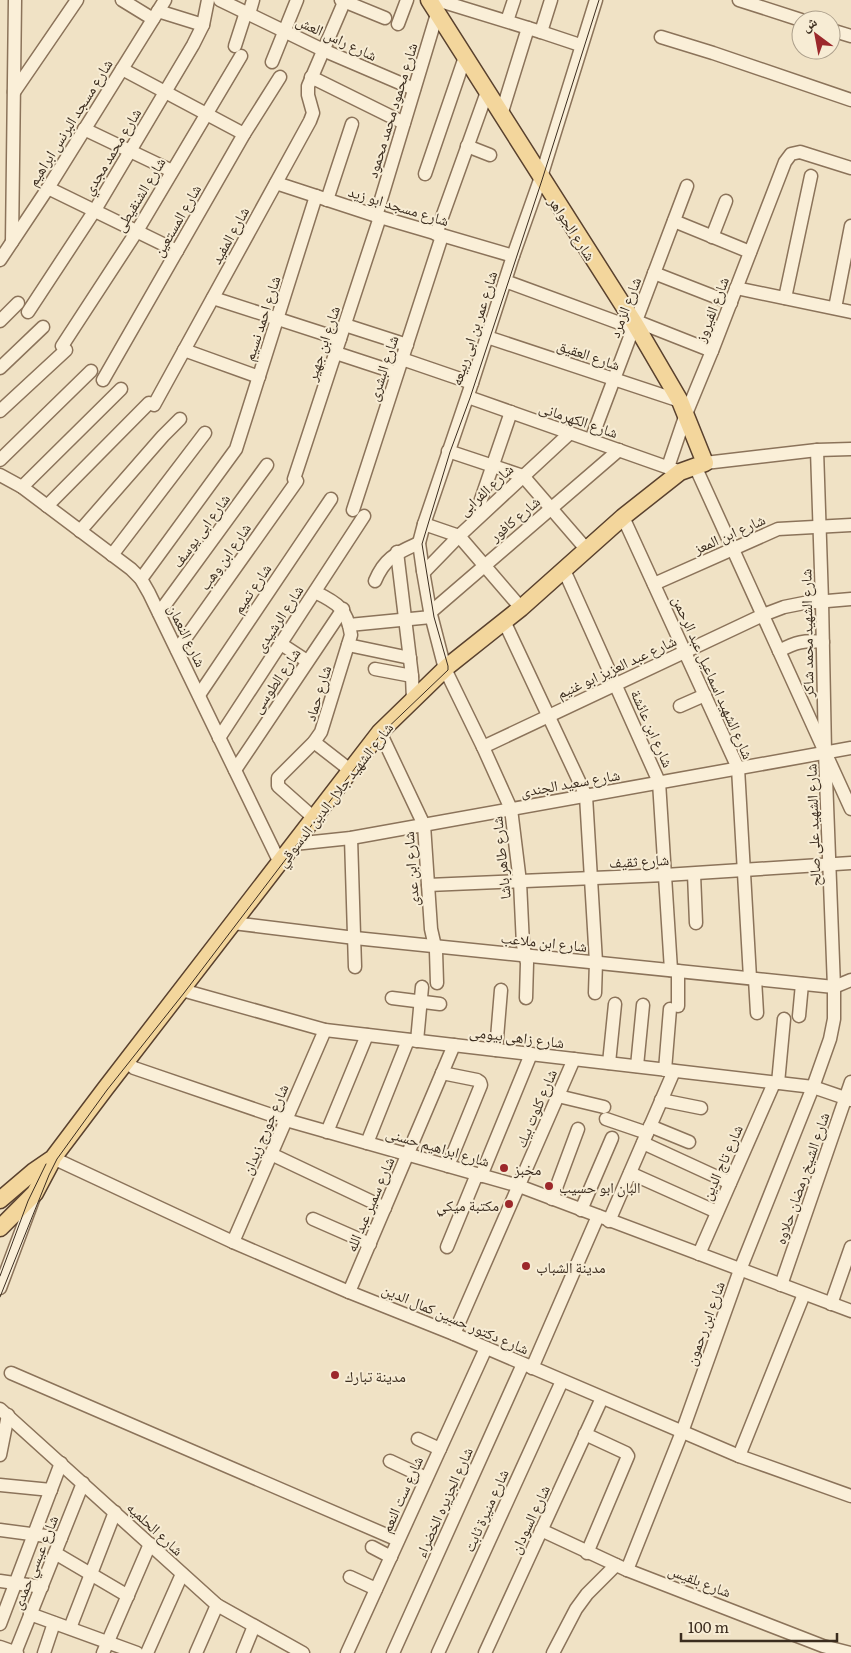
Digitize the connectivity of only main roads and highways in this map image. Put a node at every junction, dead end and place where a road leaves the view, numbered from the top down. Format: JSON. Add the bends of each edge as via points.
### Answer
{"nodes":[{"id":1,"x":436,"y":3,"type":"edge"},
{"id":2,"x":687,"y":467,"type":"joint"},
{"id":3,"x":53,"y":1158,"type":"junction"},
{"id":4,"x":0,"y":1200,"type":"edge"},
{"id":5,"x":0,"y":1228,"type":"edge"}],
"edges":[{"from":1,"to":2,"type":"main road","name":"شارع الجواهر","via":[[464,57],[635,324],[683,408]]},
{"from":2,"to":3,"type":"main road","name":"شارع الشهيد جلال الدين الدسوقي","via":[[623,517],[521,608],[446,669],[380,732]]},
{"from":3,"to":4,"type":"main road","name":"شارع الشهيد جلال الدين الدسوقي"},
{"from":3,"to":5,"type":"main road","via":[[35,1193]]}]}
